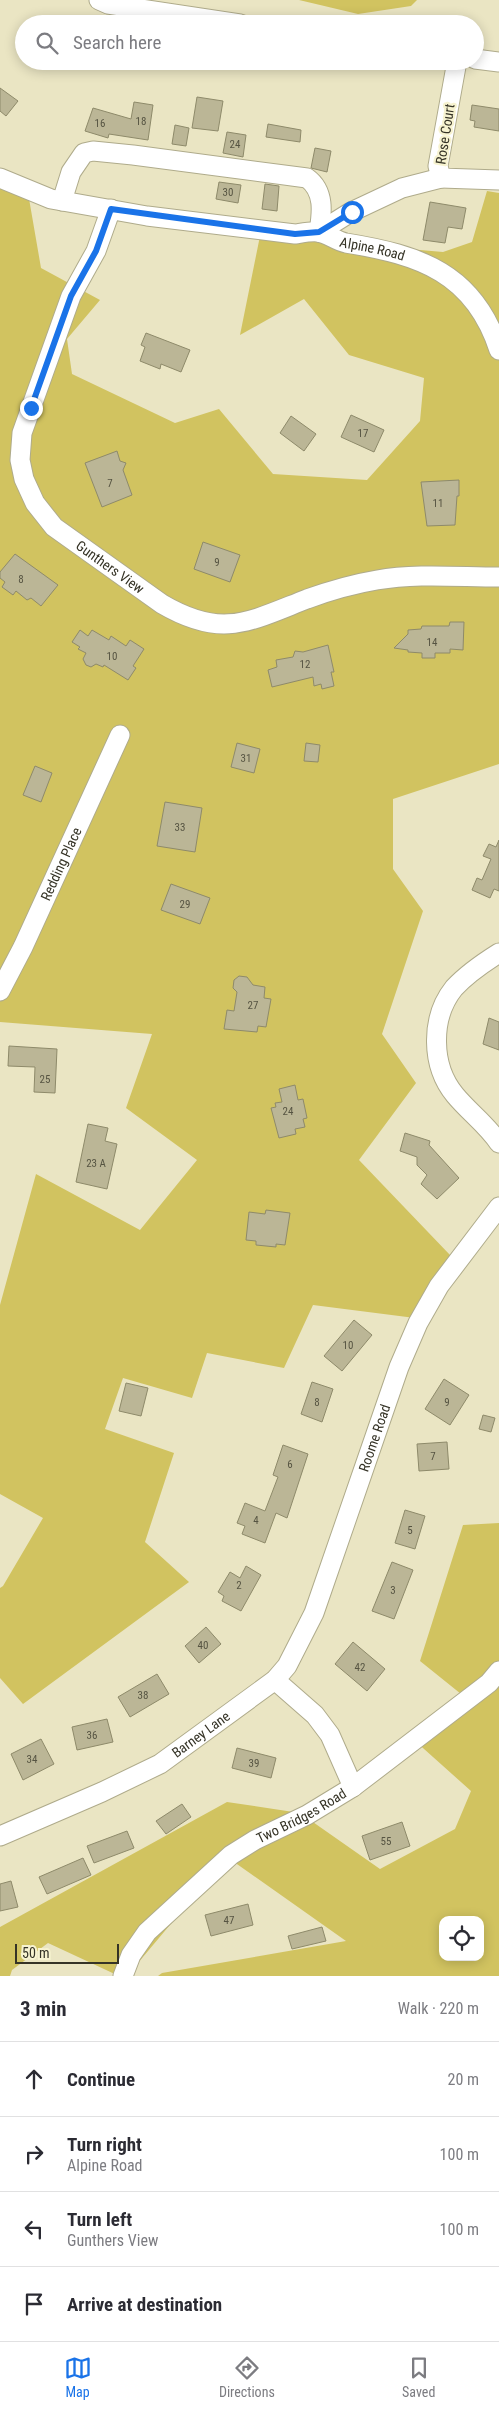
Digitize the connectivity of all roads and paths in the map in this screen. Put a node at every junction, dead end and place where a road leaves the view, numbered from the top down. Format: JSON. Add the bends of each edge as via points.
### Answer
{"nodes":[{"id":1,"x":99,"y":0,"type":"edge"},
{"id":2,"x":181,"y":15,"type":"edge"},
{"id":3,"x":484,"y":60,"type":"edge"},
{"id":4,"x":499,"y":62,"type":"edge"},
{"id":5,"x":455,"y":70,"type":"edge"},
{"id":6,"x":0,"y":178,"type":"edge"},
{"id":7,"x":441,"y":178,"type":"junction"},
{"id":8,"x":499,"y":180,"type":"edge"},
{"id":9,"x":62,"y":200,"type":"junction"},
{"id":10,"x":111,"y":209,"type":"junction"},
{"id":11,"x":319,"y":232,"type":"junction"},
{"id":12,"x":499,"y":350,"type":"edge"},
{"id":13,"x":499,"y":577,"type":"edge"},
{"id":14,"x":120,"y":735,"type":"dead end"},
{"id":15,"x":499,"y":952,"type":"edge"},
{"id":16,"x":0,"y":991,"type":"edge"},
{"id":17,"x":499,"y":1143,"type":"edge"},
{"id":18,"x":499,"y":1207,"type":"edge"},
{"id":19,"x":499,"y":1671,"type":"edge"},
{"id":20,"x":275,"y":1680,"type":"junction"},
{"id":21,"x":353,"y":1787,"type":"junction"},
{"id":22,"x":0,"y":1836,"type":"edge"},
{"id":23,"x":123,"y":1976,"type":"edge"}],
"edges":[{"from":1,"to":2,"type":"street"},
{"from":3,"to":4,"type":"street"},
{"from":5,"to":7,"type":"street","name":"Rose Court","via":[[438,166]]},
{"from":6,"to":9,"type":"street","name":"Alpine Road","via":[[51,199]]},
{"from":7,"to":8,"type":"street","name":"Rose Court"},
{"from":7,"to":11,"type":"street","via":[[402,188]]},
{"from":9,"to":10,"type":"street","name":"Alpine Road"},
{"from":9,"to":11,"type":"street","via":[[70,172],[84,153],[142,156],[308,178],[316,184],[319,193],[322,210]]},
{"from":10,"to":11,"type":"street","name":"Alpine Road","via":[[295,234]]},
{"from":10,"to":13,"type":"street","name":"Gunthers View","via":[[96,251],[71,296],[22,433],[20,460],[24,479],[34,503],[54,527],[162,604],[201,622],[245,622],[337,589],[379,580]]},
{"from":11,"to":12,"type":"street","name":"Alpine Road","via":[[336,241],[402,254],[440,270],[480,308]]},
{"from":14,"to":16,"type":"street","name":"Redding Place"},
{"from":15,"to":17,"type":"street","via":[[453,990],[441,1012],[436,1036],[439,1063],[448,1086]]},
{"from":18,"to":20,"type":"street","name":"Roome Road","via":[[439,1286],[418,1323],[399,1367],[314,1613],[288,1666]]},
{"from":19,"to":21,"type":"street","name":"Two Bridges Road","via":[[489,1683]]},
{"from":20,"to":21,"type":"street","via":[[315,1715],[330,1735]]},
{"from":20,"to":22,"type":"street","name":"Barney Lane","via":[[160,1764]]},
{"from":21,"to":23,"type":"street","name":"Two Bridges Road","via":[[231,1855],[147,1932],[131,1955]]}]}
